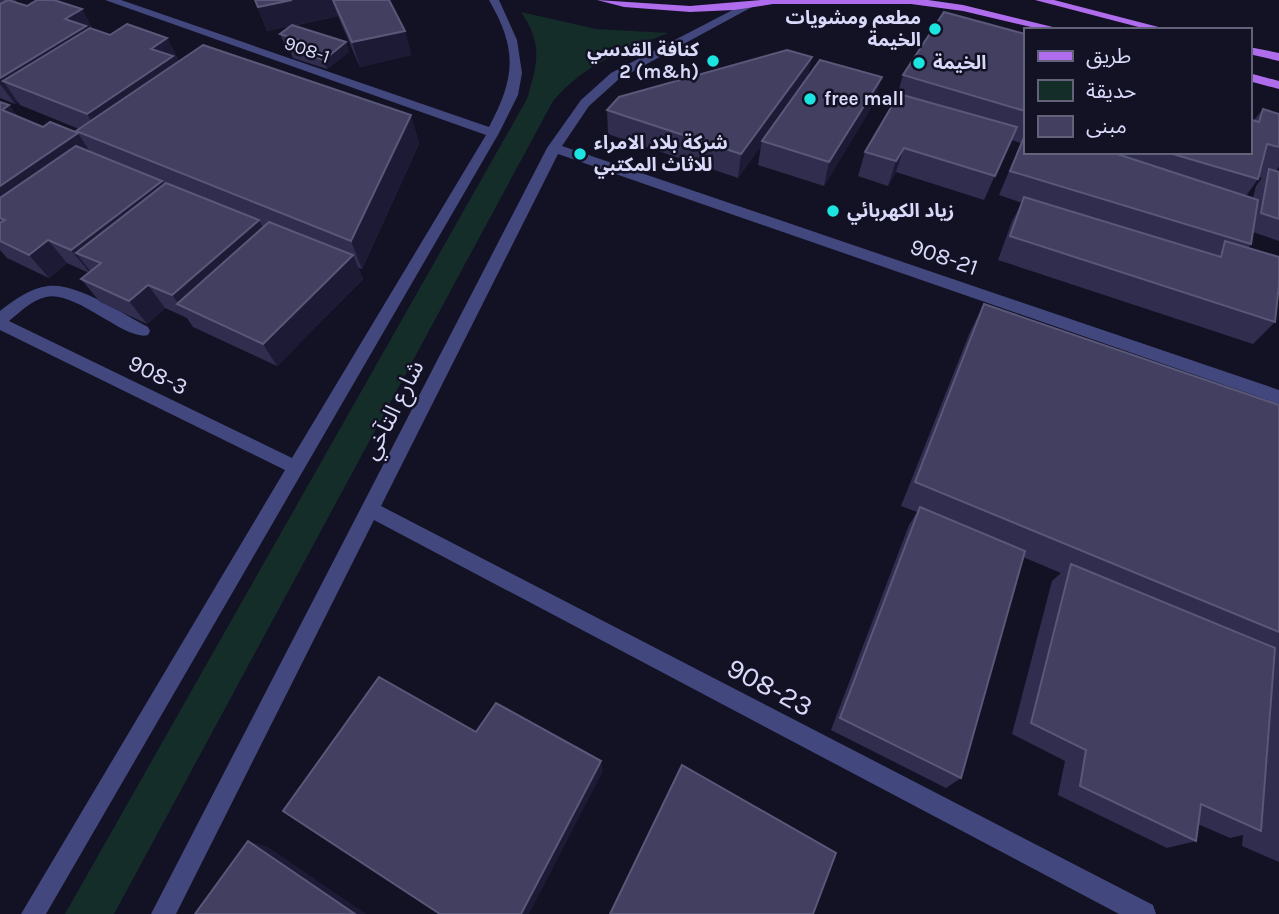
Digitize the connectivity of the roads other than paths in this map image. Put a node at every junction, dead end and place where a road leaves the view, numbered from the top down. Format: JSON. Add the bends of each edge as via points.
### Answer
{"nodes":[{"id":1,"x":110,"y":0,"type":"edge"},
{"id":2,"x":494,"y":0,"type":"edge"},
{"id":3,"x":602,"y":0,"type":"edge"},
{"id":4,"x":776,"y":0,"type":"edge"},
{"id":5,"x":1040,"y":0,"type":"edge"},
{"id":6,"x":748,"y":5,"type":"junction"},
{"id":7,"x":1051,"y":28,"type":"edge"},
{"id":8,"x":1157,"y":28,"type":"edge"},
{"id":9,"x":1251,"y":50,"type":"edge"},
{"id":10,"x":1279,"y":57,"type":"edge"},
{"id":11,"x":1251,"y":78,"type":"edge"},
{"id":12,"x":1279,"y":85,"type":"edge"},
{"id":13,"x":493,"y":133,"type":"junction"},
{"id":14,"x":554,"y":148,"type":"junction"},
{"id":15,"x":0,"y":321,"type":"edge"},
{"id":16,"x":142,"y":331,"type":"dead end"},
{"id":17,"x":1279,"y":397,"type":"edge"},
{"id":18,"x":297,"y":468,"type":"junction"},
{"id":19,"x":370,"y":509,"type":"junction"},
{"id":20,"x":33,"y":914,"type":"edge"},
{"id":21,"x":163,"y":914,"type":"edge"},
{"id":22,"x":1144,"y":914,"type":"edge"}],
"edges":[{"from":1,"to":13,"type":"street","name":"908-1"},
{"from":2,"to":13,"type":"street","via":[[504,15],[513,49],[515,85]]},
{"from":3,"to":6,"type":"main road","via":[[693,9]]},
{"from":4,"to":6,"type":"main road"},
{"from":4,"to":7,"type":"main road","via":[[911,1]]},
{"from":5,"to":8,"type":"main road"},
{"from":6,"to":14,"type":"street","name":"شارع التآخي","via":[[615,76],[585,103]]},
{"from":9,"to":10,"type":"main road"},
{"from":11,"to":12,"type":"main road"},
{"from":13,"to":18,"type":"street"},
{"from":14,"to":17,"type":"street","name":"908-21"},
{"from":14,"to":19,"type":"street","name":"شارع التآخي"},
{"from":15,"to":16,"type":"street","via":[[33,295],[51,290]]},
{"from":15,"to":18,"type":"street","name":"908-3"},
{"from":18,"to":20,"type":"street"},
{"from":19,"to":21,"type":"street","name":"شارع التآخي"},
{"from":19,"to":22,"type":"street","name":"908-23"}]}
